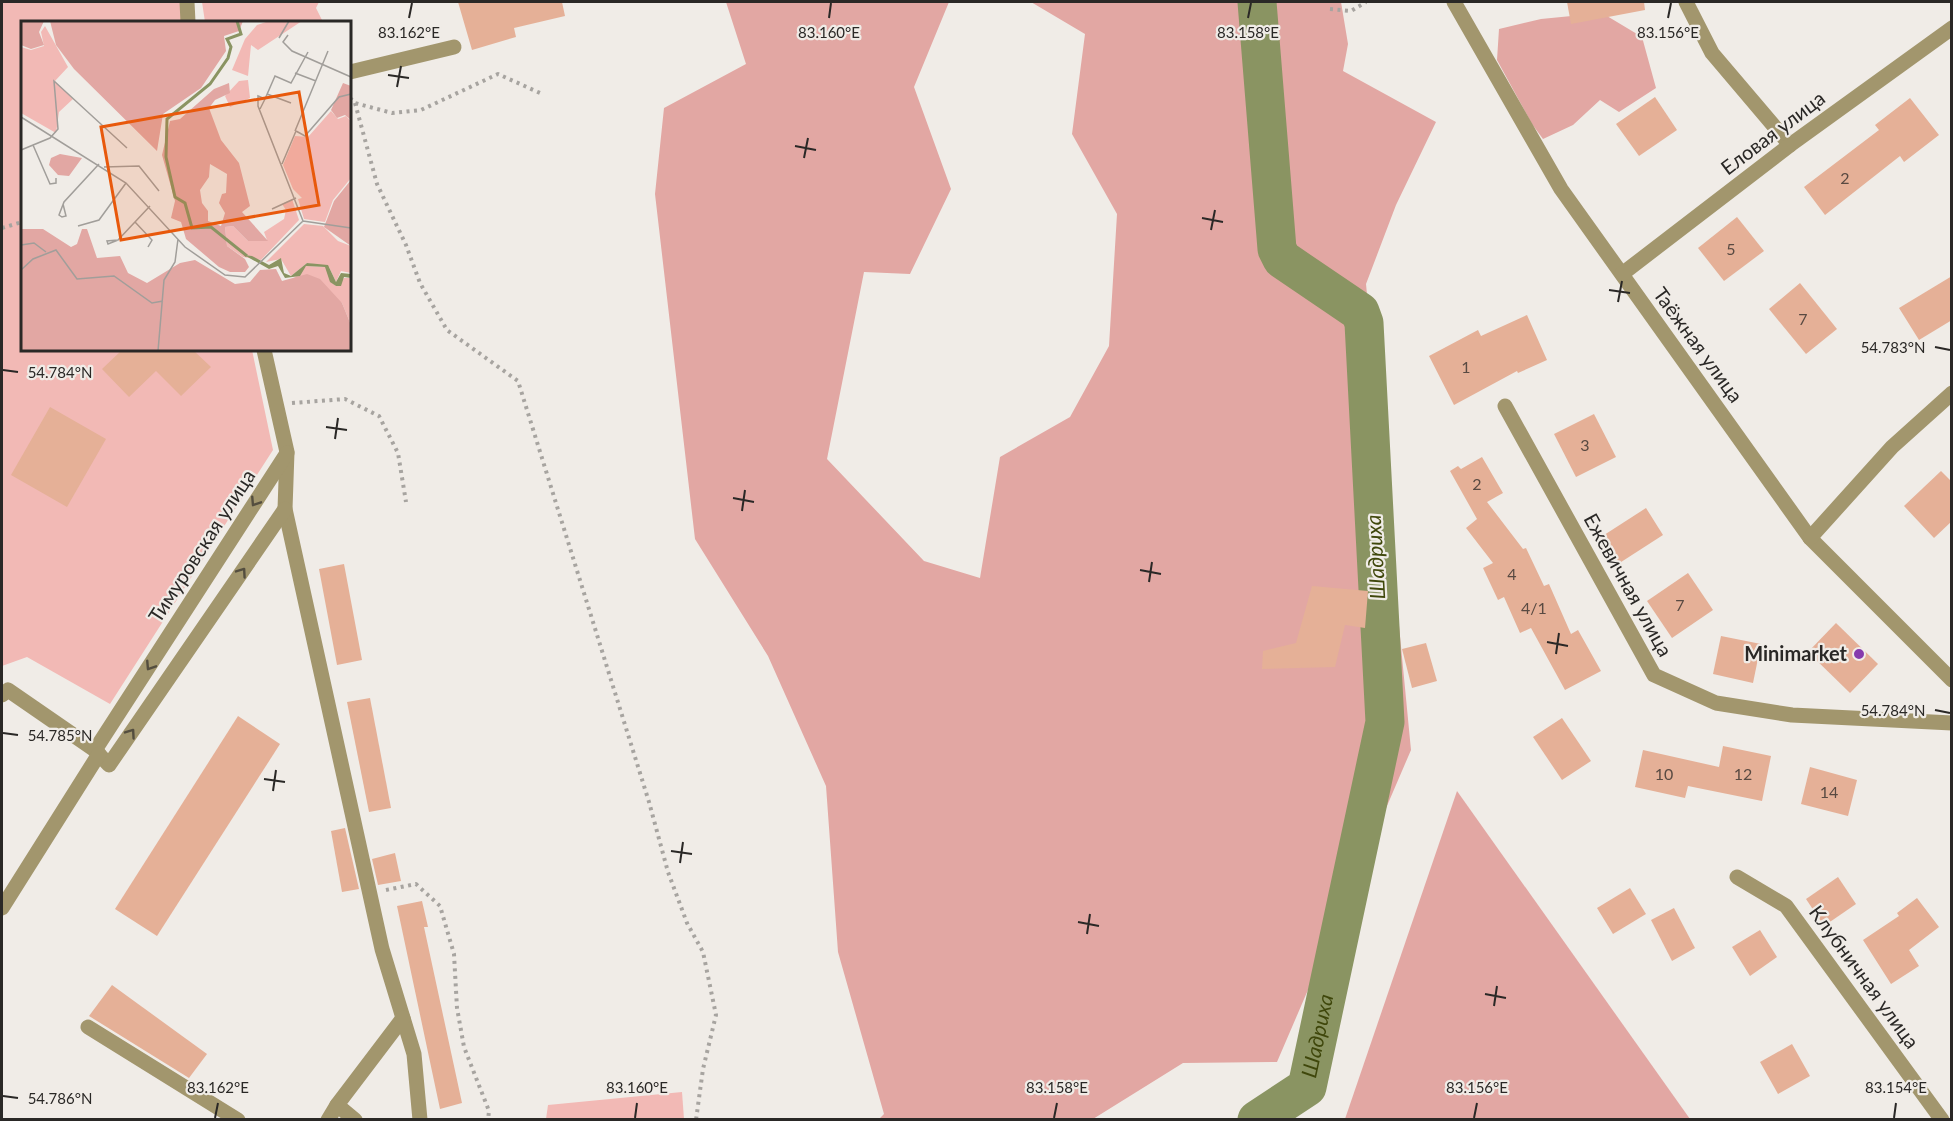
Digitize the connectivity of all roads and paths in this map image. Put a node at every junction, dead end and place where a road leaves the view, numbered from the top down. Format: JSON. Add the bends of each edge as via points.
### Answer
{"nodes":[{"id":1,"x":188,"y":2,"type":"edge"},
{"id":2,"x":1366,"y":2,"type":"edge"},
{"id":3,"x":1454,"y":2,"type":"edge"},
{"id":4,"x":1686,"y":2,"type":"edge"},
{"id":5,"x":1330,"y":9,"type":"dead end"},
{"id":6,"x":188,"y":21,"type":"edge"},
{"id":7,"x":1952,"y":28,"type":"edge"},
{"id":8,"x":454,"y":47,"type":"dead end"},
{"id":9,"x":351,"y":72,"type":"edge"},
{"id":10,"x":540,"y":93,"type":"dead end"},
{"id":11,"x":351,"y":99,"type":"edge"},
{"id":12,"x":355,"y":103,"type":"junction"},
{"id":13,"x":1790,"y":145,"type":"junction"},
{"id":14,"x":21,"y":222,"type":"edge"},
{"id":15,"x":2,"y":228,"type":"edge"},
{"id":16,"x":1622,"y":274,"type":"junction"},
{"id":17,"x":264,"y":351,"type":"edge"},
{"id":18,"x":1952,"y":393,"type":"edge"},
{"id":19,"x":276,"y":405,"type":"junction"},
{"id":20,"x":1505,"y":406,"type":"dead end"},
{"id":21,"x":287,"y":452,"type":"junction"},
{"id":22,"x":406,"y":502,"type":"dead end"},
{"id":23,"x":285,"y":509,"type":"junction"},
{"id":24,"x":1810,"y":538,"type":"junction"},
{"id":25,"x":1952,"y":680,"type":"edge"},
{"id":26,"x":5,"y":692,"type":"edge"},
{"id":27,"x":1952,"y":723,"type":"edge"},
{"id":28,"x":97,"y":752,"type":"junction"},
{"id":29,"x":1737,"y":877,"type":"dead end"},
{"id":30,"x":370,"y":893,"type":"junction"},
{"id":31,"x":2,"y":908,"type":"edge"},
{"id":32,"x":403,"y":1018,"type":"junction"},
{"id":33,"x":88,"y":1027,"type":"dead end"},
{"id":34,"x":337,"y":1105,"type":"junction"},
{"id":35,"x":238,"y":1119,"type":"edge"},
{"id":36,"x":328,"y":1119,"type":"edge"},
{"id":37,"x":355,"y":1119,"type":"edge"},
{"id":38,"x":420,"y":1119,"type":"edge"},
{"id":39,"x":488,"y":1119,"type":"edge"},
{"id":40,"x":696,"y":1119,"type":"edge"},
{"id":41,"x":1942,"y":1119,"type":"edge"}],
"edges":[{"from":1,"to":6,"type":"street"},
{"from":2,"to":5,"type":"path","via":[[1351,11]]},
{"from":3,"to":16,"type":"street","name":"Таёжная улица","via":[[1561,189]]},
{"from":4,"to":13,"type":"street","via":[[1712,53]]},
{"from":7,"to":13,"type":"street","name":"Еловая улица"},
{"from":8,"to":9,"type":"street"},
{"from":10,"to":12,"type":"path","via":[[498,74],[422,110],[392,113]]},
{"from":11,"to":12,"type":"path"},
{"from":12,"to":40,"type":"path","via":[[377,184],[420,283],[447,330],[518,381],[668,872],[687,923],[703,952],[716,1015]]},
{"from":13,"to":16,"type":"street","name":"Еловая улица"},
{"from":14,"to":15,"type":"path"},
{"from":16,"to":24,"type":"street","name":"Таёжная улица"},
{"from":17,"to":19,"type":"street"},
{"from":18,"to":24,"type":"street","via":[[1892,447]]},
{"from":19,"to":21,"type":"street"},
{"from":19,"to":22,"type":"path","via":[[345,399],[379,416],[398,453]]},
{"from":20,"to":27,"type":"street","name":"Ежевичная улица","via":[[1654,675],[1716,703],[1792,715]]},
{"from":21,"to":23,"type":"street"},
{"from":21,"to":28,"type":"street","name":"Тимуровская улица","one_way":true},
{"from":28,"to":23,"type":"street","one_way":true,"via":[[109,765]]},
{"from":23,"to":30,"type":"street"},
{"from":24,"to":25,"type":"street","name":"Таёжная улица"},
{"from":26,"to":28,"type":"street"},
{"from":28,"to":31,"type":"street","name":"Тимуровская улица"},
{"from":29,"to":41,"type":"street","name":"Клубничная улица","via":[[1786,906]]},
{"from":30,"to":32,"type":"street"},
{"from":30,"to":39,"type":"path","via":[[416,884],[440,906],[454,954],[457,1008],[465,1047],[489,1111]]},
{"from":32,"to":34,"type":"street"},
{"from":32,"to":38,"type":"street","via":[[414,1054]]},
{"from":33,"to":35,"type":"street"},
{"from":34,"to":36,"type":"street"},
{"from":34,"to":37,"type":"street"}]}
